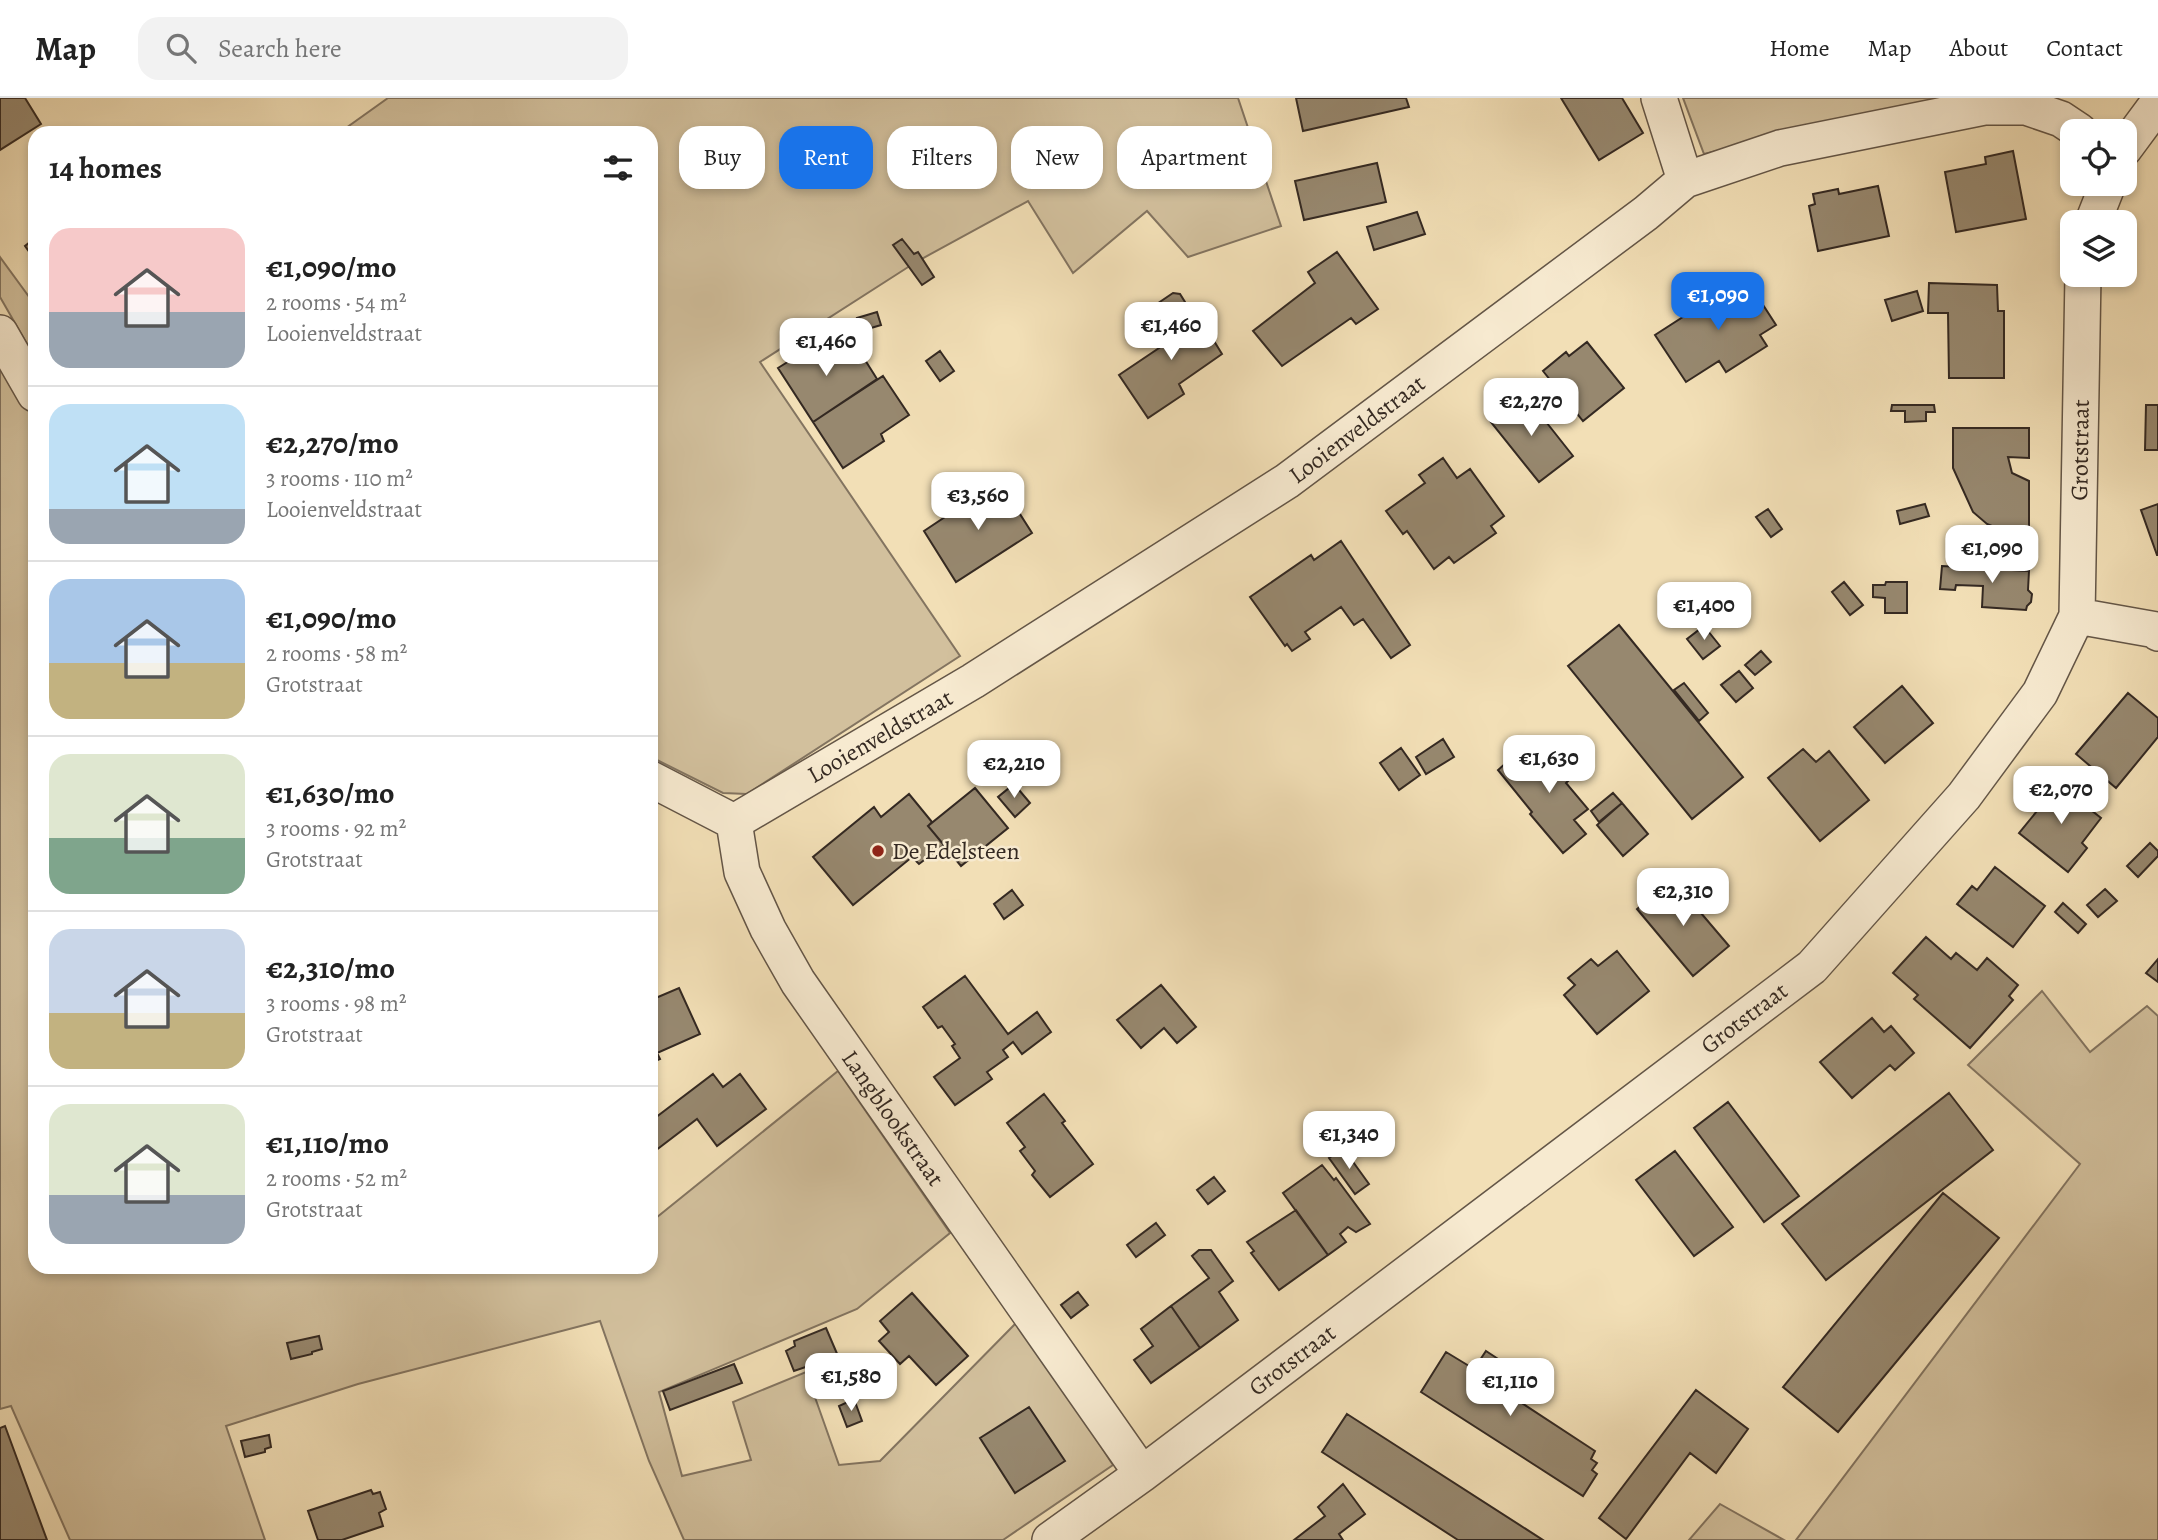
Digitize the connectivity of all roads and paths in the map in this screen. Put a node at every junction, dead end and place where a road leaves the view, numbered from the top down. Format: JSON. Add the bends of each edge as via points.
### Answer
{"nodes":[{"id":1,"x":1659,"y":98,"type":"edge"},
{"id":2,"x":2158,"y":103,"type":"edge"},
{"id":3,"x":2061,"y":119,"type":"edge"},
{"id":4,"x":2137,"y":131,"type":"edge"},
{"id":5,"x":1685,"y":180,"type":"junction"},
{"id":6,"x":2083,"y":287,"type":"edge"},
{"id":7,"x":0,"y":333,"type":"edge"},
{"id":8,"x":28,"y":382,"type":"edge"},
{"id":9,"x":2077,"y":616,"type":"junction"},
{"id":10,"x":2157,"y":631,"type":"edge"},
{"id":11,"x":658,"y":783,"type":"edge"},
{"id":12,"x":734,"y":822,"type":"junction"},
{"id":13,"x":1142,"y":1474,"type":"junction"},
{"id":14,"x":1050,"y":1540,"type":"edge"}],
"edges":[{"from":1,"to":5,"type":"street"},
{"from":2,"to":4,"type":"street"},
{"from":3,"to":5,"type":"street","name":"Looienveldstraat","via":[[2026,107],[1984,107],[1780,148]]},
{"from":5,"to":12,"type":"street","name":"Looienveldstraat","via":[[1287,481],[973,681]]},
{"from":6,"to":9,"type":"street","name":"Grotstraat"},
{"from":7,"to":8,"type":"street"},
{"from":9,"to":10,"type":"street"},
{"from":9,"to":13,"type":"street","name":"Grotstraat","via":[[2040,693],[1964,796],[1812,967]]},
{"from":11,"to":12,"type":"street"},
{"from":12,"to":13,"type":"street","name":"Langblookstraat","via":[[742,872],[799,982]]},
{"from":13,"to":14,"type":"street","name":"Grotstraat"}]}
